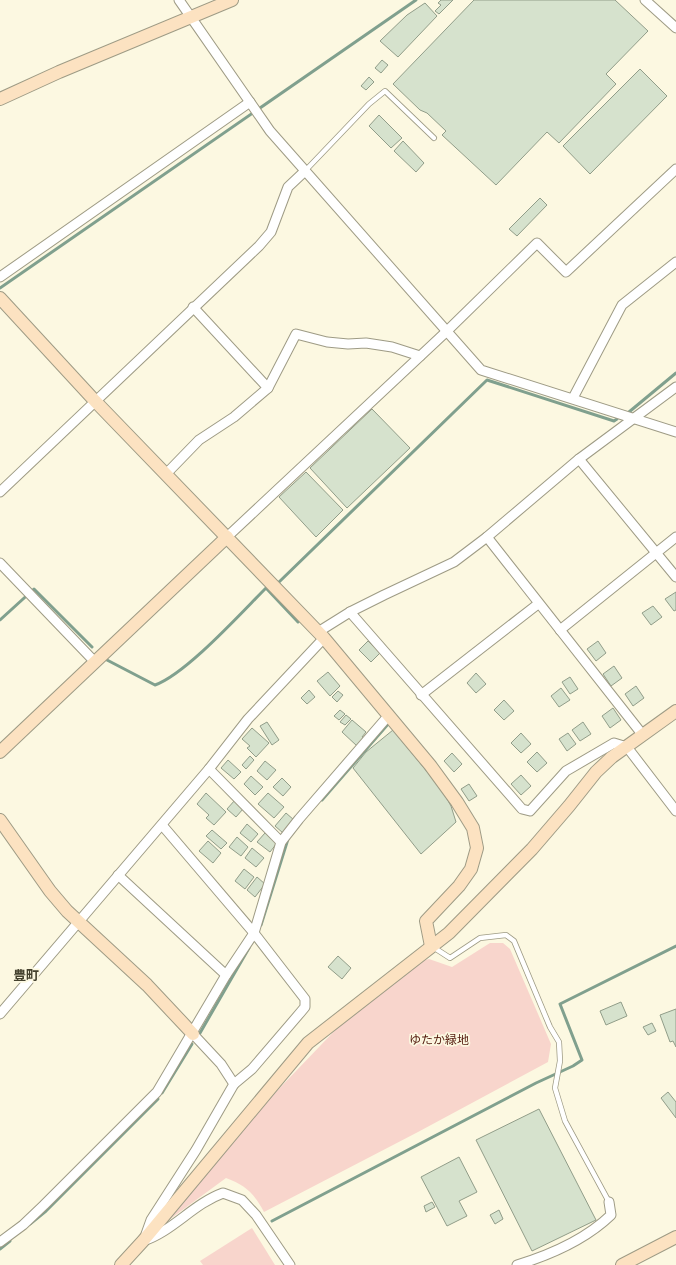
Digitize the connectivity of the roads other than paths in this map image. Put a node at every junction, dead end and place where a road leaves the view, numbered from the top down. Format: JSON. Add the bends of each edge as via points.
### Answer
{"nodes":[{"id":1,"x":179,"y":0,"type":"edge"},
{"id":2,"x":232,"y":0,"type":"edge"},
{"id":3,"x":645,"y":0,"type":"edge"},
{"id":4,"x":190,"y":16,"type":"junction"},
{"id":5,"x":676,"y":28,"type":"edge"},
{"id":6,"x":0,"y":99,"type":"edge"},
{"id":7,"x":251,"y":104,"type":"junction"},
{"id":8,"x":434,"y":138,"type":"dead end"},
{"id":9,"x":676,"y":169,"type":"edge"},
{"id":10,"x":305,"y":170,"type":"junction"},
{"id":11,"x":676,"y":262,"type":"edge"},
{"id":12,"x":0,"y":276,"type":"edge"},
{"id":13,"x":0,"y":298,"type":"edge"},
{"id":14,"x":193,"y":308,"type":"junction"},
{"id":15,"x":447,"y":331,"type":"junction"},
{"id":16,"x":420,"y":356,"type":"junction"},
{"id":17,"x":676,"y":387,"type":"edge"},
{"id":18,"x":268,"y":388,"type":"junction"},
{"id":19,"x":573,"y":398,"type":"junction"},
{"id":20,"x":95,"y":401,"type":"junction"},
{"id":21,"x":634,"y":420,"type":"junction"},
{"id":22,"x":676,"y":432,"type":"edge"},
{"id":23,"x":579,"y":459,"type":"junction"},
{"id":24,"x":166,"y":474,"type":"junction"},
{"id":25,"x":0,"y":492,"type":"edge"},
{"id":26,"x":227,"y":537,"type":"junction"},
{"id":27,"x":487,"y":537,"type":"junction"},
{"id":28,"x":676,"y":537,"type":"edge"},
{"id":29,"x":657,"y":553,"type":"junction"},
{"id":30,"x":0,"y":563,"type":"edge"},
{"id":31,"x":676,"y":577,"type":"edge"},
{"id":32,"x":538,"y":604,"type":"junction"},
{"id":33,"x":350,"y":612,"type":"junction"},
{"id":34,"x":560,"y":630,"type":"junction"},
{"id":35,"x":321,"y":635,"type":"junction"},
{"id":36,"x":94,"y":661,"type":"junction"},
{"id":37,"x":421,"y":695,"type":"junction"},
{"id":38,"x":676,"y":711,"type":"edge"},
{"id":39,"x":386,"y":718,"type":"junction"},
{"id":40,"x":642,"y":734,"type":"junction"},
{"id":41,"x":627,"y":747,"type":"junction"},
{"id":42,"x":0,"y":752,"type":"edge"},
{"id":43,"x":209,"y":769,"type":"junction"},
{"id":44,"x":676,"y":811,"type":"edge"},
{"id":45,"x":0,"y":820,"type":"edge"},
{"id":46,"x":162,"y":825,"type":"junction"},
{"id":47,"x":282,"y":842,"type":"junction"},
{"id":48,"x":118,"y":875,"type":"junction"},
{"id":49,"x":78,"y":921,"type":"junction"},
{"id":50,"x":256,"y":935,"type":"junction"},
{"id":51,"x":431,"y":946,"type":"junction"},
{"id":52,"x":226,"y":975,"type":"junction"},
{"id":53,"x":0,"y":1014,"type":"edge"},
{"id":54,"x":193,"y":1034,"type":"junction"},
{"id":55,"x":234,"y":1084,"type":"junction"},
{"id":56,"x":609,"y":1202,"type":"joint"},
{"id":57,"x":676,"y":1237,"type":"edge"},
{"id":58,"x":143,"y":1241,"type":"junction"},
{"id":59,"x":0,"y":1242,"type":"edge"},
{"id":60,"x":121,"y":1265,"type":"edge"},
{"id":61,"x":290,"y":1265,"type":"edge"},
{"id":62,"x":517,"y":1265,"type":"edge"},
{"id":63,"x":622,"y":1265,"type":"edge"}],
"edges":[{"from":1,"to":4,"type":"street"},
{"from":2,"to":4,"type":"street"},
{"from":3,"to":5,"type":"street"},
{"from":4,"to":6,"type":"street"},
{"from":4,"to":7,"type":"street"},
{"from":7,"to":10,"type":"street","via":[[270,131]]},
{"from":7,"to":12,"type":"street"},
{"from":8,"to":10,"type":"lane","via":[[385,91]]},
{"from":9,"to":15,"type":"street","via":[[566,272],[537,243]]},
{"from":10,"to":14,"type":"street","via":[[288,187],[271,232]]},
{"from":10,"to":15,"type":"street"},
{"from":11,"to":19,"type":"street","via":[[622,305]]},
{"from":13,"to":20,"type":"street"},
{"from":14,"to":18,"type":"street"},
{"from":14,"to":20,"type":"street"},
{"from":15,"to":16,"type":"street"},
{"from":15,"to":19,"type":"street","via":[[481,370]]},
{"from":16,"to":18,"type":"street","via":[[392,346],[327,342],[296,334]]},
{"from":16,"to":26,"type":"street"},
{"from":17,"to":21,"type":"street"},
{"from":18,"to":24,"type":"street","via":[[234,417],[199,440]]},
{"from":19,"to":21,"type":"street"},
{"from":20,"to":24,"type":"street"},
{"from":20,"to":25,"type":"street"},
{"from":21,"to":22,"type":"street"},
{"from":21,"to":23,"type":"street"},
{"from":23,"to":27,"type":"street"},
{"from":23,"to":29,"type":"street"},
{"from":24,"to":26,"type":"street"},
{"from":26,"to":35,"type":"street"},
{"from":26,"to":36,"type":"street"},
{"from":27,"to":32,"type":"street"},
{"from":27,"to":33,"type":"street","via":[[454,562]]},
{"from":28,"to":29,"type":"street"},
{"from":29,"to":31,"type":"street"},
{"from":29,"to":34,"type":"street"},
{"from":30,"to":36,"type":"street"},
{"from":32,"to":34,"type":"street"},
{"from":32,"to":37,"type":"street"},
{"from":33,"to":35,"type":"street"},
{"from":33,"to":37,"type":"street"},
{"from":34,"to":40,"type":"street"},
{"from":35,"to":39,"type":"street"},
{"from":35,"to":43,"type":"street","via":[[248,719]]},
{"from":36,"to":42,"type":"street"},
{"from":37,"to":41,"type":"street","via":[[522,809],[530,811],[566,771],[614,743]]},
{"from":38,"to":40,"type":"street"},
{"from":39,"to":47,"type":"street"},
{"from":39,"to":51,"type":"street","via":[[457,802],[473,828],[478,848],[471,868],[459,886],[426,921]]},
{"from":40,"to":41,"type":"street"},
{"from":41,"to":44,"type":"street"},
{"from":41,"to":51,"type":"street","via":[[596,772],[532,849],[449,933]]},
{"from":43,"to":46,"type":"street"},
{"from":43,"to":47,"type":"street"},
{"from":45,"to":49,"type":"street","via":[[50,891]]},
{"from":46,"to":48,"type":"street"},
{"from":46,"to":50,"type":"street"},
{"from":47,"to":50,"type":"street"},
{"from":48,"to":49,"type":"street"},
{"from":48,"to":52,"type":"street"},
{"from":49,"to":53,"type":"street"},
{"from":49,"to":54,"type":"street","via":[[147,985]]},
{"from":50,"to":52,"type":"street"},
{"from":50,"to":55,"type":"street","via":[[297,987],[305,999],[305,1007],[261,1059]]},
{"from":51,"to":56,"type":"lane","via":[[450,958],[480,938],[506,935],[514,941],[559,1042],[559,1066],[555,1088],[565,1121]]},
{"from":51,"to":58,"type":"street","via":[[308,1043]]},
{"from":52,"to":54,"type":"street"},
{"from":54,"to":55,"type":"street","via":[[221,1064]]},
{"from":54,"to":59,"type":"street","via":[[157,1092],[39,1210]]},
{"from":55,"to":58,"type":"street","via":[[151,1220]]},
{"from":56,"to":62,"type":"street","via":[[611,1215],[597,1228],[563,1247]]},
{"from":57,"to":63,"type":"street"},
{"from":58,"to":60,"type":"street"},
{"from":58,"to":61,"type":"street","via":[[154,1237],[207,1199],[223,1193],[242,1200]]}]}
